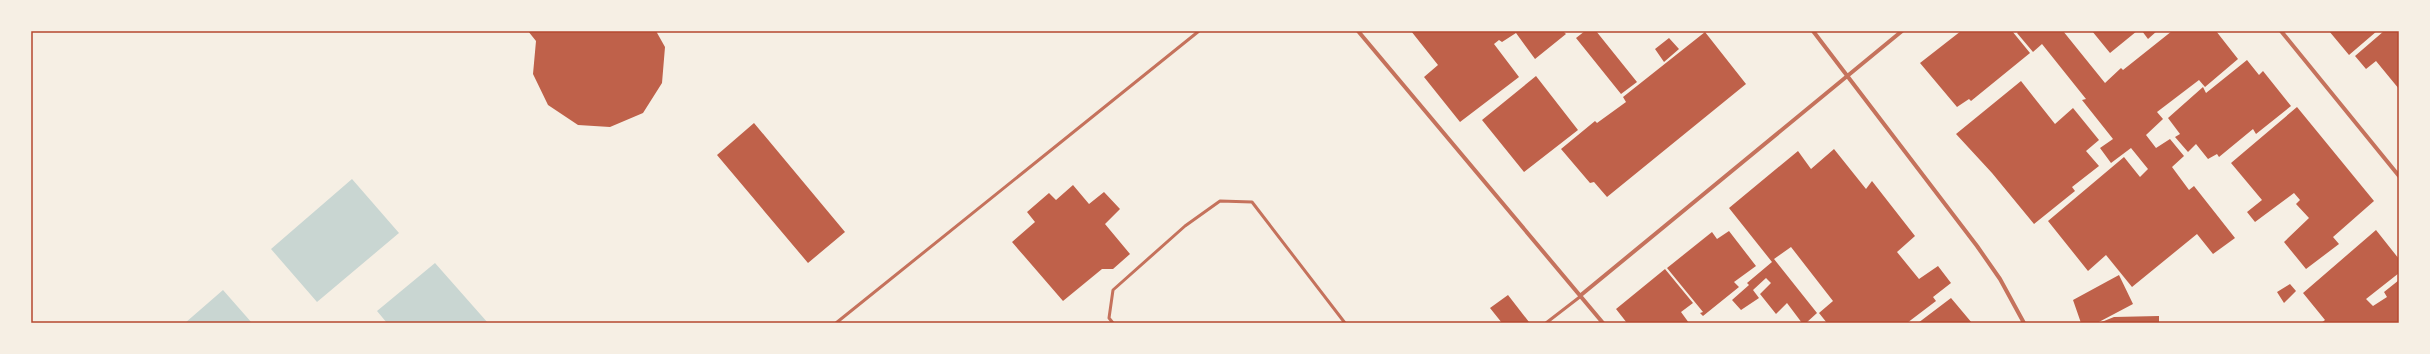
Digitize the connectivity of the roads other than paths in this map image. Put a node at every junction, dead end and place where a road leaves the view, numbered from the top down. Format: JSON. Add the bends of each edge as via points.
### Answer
{"nodes":[{"id":1,"x":1199,"y":31,"type":"edge"},
{"id":2,"x":1358,"y":31,"type":"edge"},
{"id":3,"x":1813,"y":31,"type":"edge"},
{"id":4,"x":1902,"y":31,"type":"edge"},
{"id":5,"x":2282,"y":31,"type":"edge"},
{"id":6,"x":1848,"y":74,"type":"junction"},
{"id":7,"x":2399,"y":176,"type":"edge"},
{"id":8,"x":1582,"y":295,"type":"junction"},
{"id":9,"x":836,"y":323,"type":"edge"},
{"id":10,"x":1113,"y":323,"type":"edge"},
{"id":11,"x":1345,"y":323,"type":"edge"},
{"id":12,"x":1546,"y":323,"type":"edge"},
{"id":13,"x":1603,"y":323,"type":"edge"},
{"id":14,"x":2024,"y":323,"type":"edge"}],
"edges":[{"from":1,"to":9,"type":"lane"},
{"from":2,"to":8,"type":"street"},
{"from":3,"to":6,"type":"street"},
{"from":4,"to":6,"type":"street"},
{"from":5,"to":7,"type":"street"},
{"from":6,"to":8,"type":"street"},
{"from":6,"to":14,"type":"street","via":[[1985,257]]},
{"from":8,"to":12,"type":"lane"},
{"from":8,"to":13,"type":"street"},
{"from":10,"to":11,"type":"lane","via":[[1109,318],[1113,290],[1185,226],[1220,201],[1252,202]]}]}
